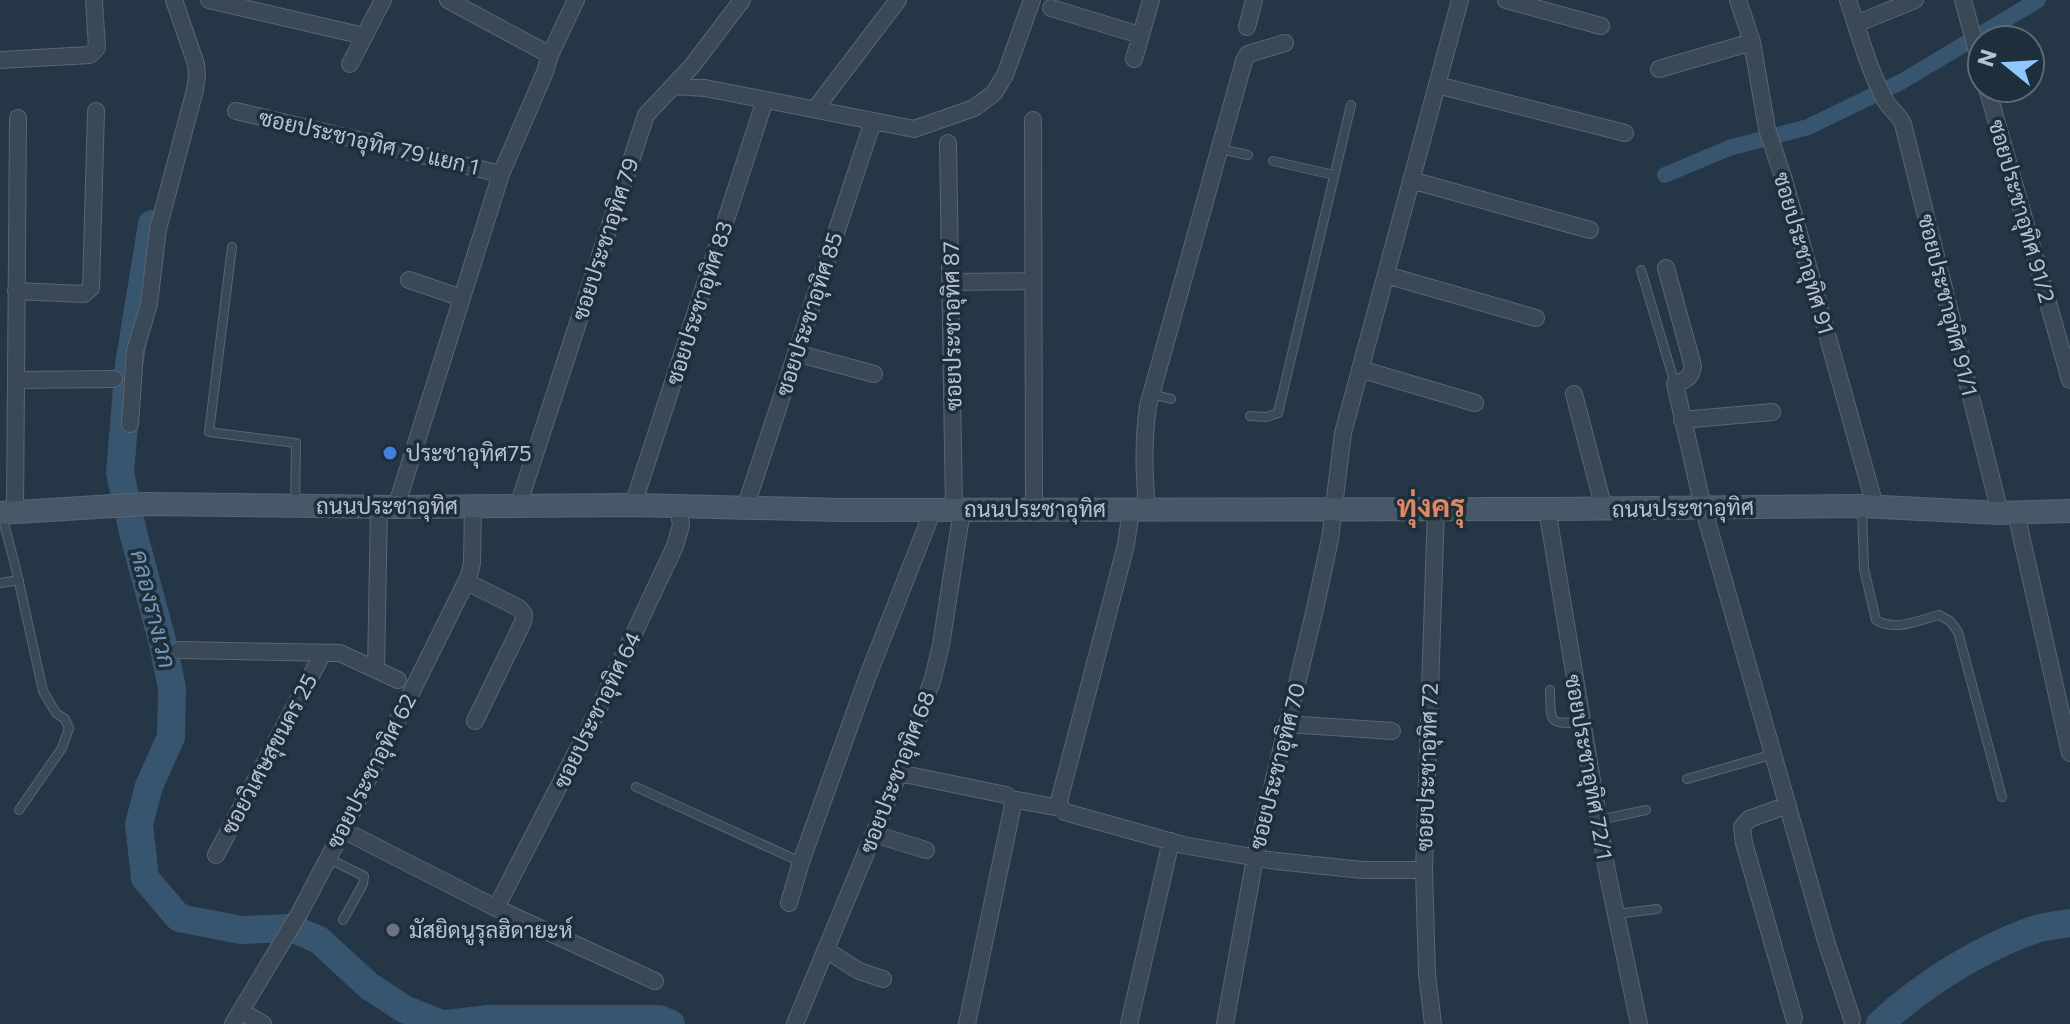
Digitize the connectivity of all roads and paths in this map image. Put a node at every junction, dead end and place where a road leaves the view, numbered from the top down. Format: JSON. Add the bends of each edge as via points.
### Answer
{"nodes":[{"id":1,"x":94,"y":0,"type":"edge"},
{"id":2,"x":174,"y":0,"type":"edge"},
{"id":3,"x":209,"y":0,"type":"edge"},
{"id":4,"x":383,"y":0,"type":"edge"},
{"id":5,"x":448,"y":0,"type":"edge"},
{"id":6,"x":576,"y":0,"type":"edge"},
{"id":7,"x":742,"y":0,"type":"edge"},
{"id":8,"x":898,"y":0,"type":"edge"},
{"id":9,"x":1032,"y":0,"type":"edge"},
{"id":10,"x":1151,"y":0,"type":"edge"},
{"id":11,"x":1254,"y":0,"type":"edge"},
{"id":12,"x":1460,"y":0,"type":"edge"},
{"id":13,"x":1506,"y":0,"type":"edge"},
{"id":14,"x":1738,"y":0,"type":"edge"},
{"id":15,"x":1848,"y":0,"type":"edge"},
{"id":16,"x":1915,"y":0,"type":"edge"},
{"id":17,"x":1963,"y":0,"type":"edge"},
{"id":18,"x":1051,"y":8,"type":"dead end"},
{"id":19,"x":1856,"y":24,"type":"junction"},
{"id":20,"x":1969,"y":24,"type":"edge"},
{"id":21,"x":1601,"y":26,"type":"dead end"},
{"id":22,"x":1247,"y":27,"type":"dead end"},
{"id":23,"x":1140,"y":35,"type":"junction"},
{"id":24,"x":364,"y":36,"type":"junction"},
{"id":25,"x":1752,"y":42,"type":"junction"},
{"id":26,"x":1285,"y":43,"type":"dead end"},
{"id":27,"x":550,"y":55,"type":"junction"},
{"id":28,"x":1134,"y":59,"type":"dead end"},
{"id":29,"x":0,"y":60,"type":"edge"},
{"id":30,"x":350,"y":64,"type":"dead end"},
{"id":31,"x":1659,"y":69,"type":"dead end"},
{"id":32,"x":1437,"y":85,"type":"junction"},
{"id":33,"x":673,"y":86,"type":"junction"},
{"id":34,"x":765,"y":100,"type":"junction"},
{"id":35,"x":1992,"y":104,"type":"edge"},
{"id":36,"x":1351,"y":105,"type":"dead end"},
{"id":37,"x":815,"y":109,"type":"junction"},
{"id":38,"x":96,"y":111,"type":"dead end"},
{"id":39,"x":236,"y":111,"type":"dead end"},
{"id":40,"x":18,"y":118,"type":"dead end"},
{"id":41,"x":1033,"y":120,"type":"dead end"},
{"id":42,"x":873,"y":121,"type":"junction"},
{"id":43,"x":1625,"y":133,"type":"dead end"},
{"id":44,"x":948,"y":143,"type":"dead end"},
{"id":45,"x":1220,"y":149,"type":"junction"},
{"id":46,"x":1248,"y":155,"type":"dead end"},
{"id":47,"x":1273,"y":161,"type":"dead end"},
{"id":48,"x":501,"y":174,"type":"junction"},
{"id":49,"x":1334,"y":175,"type":"junction"},
{"id":50,"x":1411,"y":180,"type":"junction"},
{"id":51,"x":1590,"y":230,"type":"dead end"},
{"id":52,"x":232,"y":247,"type":"dead end"},
{"id":53,"x":1666,"y":268,"type":"dead end"},
{"id":54,"x":1641,"y":270,"type":"dead end"},
{"id":55,"x":1386,"y":275,"type":"junction"},
{"id":56,"x":409,"y":280,"type":"dead end"},
{"id":57,"x":1033,"y":281,"type":"junction"},
{"id":58,"x":951,"y":282,"type":"junction"},
{"id":59,"x":16,"y":291,"type":"junction"},
{"id":60,"x":462,"y":298,"type":"junction"},
{"id":61,"x":1536,"y":318,"type":"dead end"},
{"id":62,"x":796,"y":353,"type":"junction"},
{"id":63,"x":1360,"y":369,"type":"junction"},
{"id":64,"x":874,"y":374,"type":"dead end"},
{"id":65,"x":114,"y":379,"type":"dead end"},
{"id":66,"x":16,"y":380,"type":"junction"},
{"id":67,"x":2070,"y":380,"type":"edge"},
{"id":68,"x":1675,"y":384,"type":"junction"},
{"id":69,"x":1152,"y":394,"type":"junction"},
{"id":70,"x":1574,"y":394,"type":"dead end"},
{"id":71,"x":1171,"y":399,"type":"dead end"},
{"id":72,"x":1475,"y":403,"type":"dead end"},
{"id":73,"x":1772,"y":412,"type":"dead end"},
{"id":74,"x":1250,"y":416,"type":"dead end"},
{"id":75,"x":1682,"y":420,"type":"junction"},
{"id":76,"x":130,"y":424,"type":"dead end"},
{"id":77,"x":633,"y":505,"type":"junction"},
{"id":78,"x":295,"y":506,"type":"junction"},
{"id":79,"x":518,"y":506,"type":"junction"},
{"id":80,"x":678,"y":506,"type":"junction"},
{"id":81,"x":1868,"y":506,"type":"junction"},
{"id":82,"x":388,"y":507,"type":"junction"},
{"id":83,"x":473,"y":507,"type":"junction"},
{"id":84,"x":1703,"y":507,"type":"junction"},
{"id":85,"x":745,"y":508,"type":"junction"},
{"id":86,"x":1034,"y":509,"type":"junction"},
{"id":87,"x":1139,"y":509,"type":"junction"},
{"id":88,"x":1436,"y":509,"type":"junction"},
{"id":89,"x":1547,"y":509,"type":"junction"},
{"id":90,"x":1604,"y":509,"type":"junction"},
{"id":91,"x":950,"y":510,"type":"junction"},
{"id":92,"x":1333,"y":510,"type":"junction"},
{"id":93,"x":2070,"y":511,"type":"edge"},
{"id":94,"x":5,"y":512,"type":"edge"},
{"id":95,"x":2008,"y":513,"type":"junction"},
{"id":96,"x":19,"y":580,"type":"junction"},
{"id":97,"x":467,"y":582,"type":"junction"},
{"id":98,"x":0,"y":583,"type":"edge"},
{"id":99,"x":179,"y":650,"type":"dead end"},
{"id":100,"x":323,"y":653,"type":"junction"},
{"id":101,"x":376,"y":670,"type":"junction"},
{"id":102,"x":398,"y":680,"type":"dead end"},
{"id":103,"x":1550,"y":690,"type":"dead end"},
{"id":104,"x":475,"y":721,"type":"dead end"},
{"id":105,"x":1582,"y":722,"type":"junction"},
{"id":106,"x":1287,"y":724,"type":"junction"},
{"id":107,"x":1392,"y":731,"type":"dead end"},
{"id":108,"x":2070,"y":753,"type":"edge"},
{"id":109,"x":1774,"y":754,"type":"junction"},
{"id":110,"x":899,"y":773,"type":"junction"},
{"id":111,"x":1687,"y":779,"type":"dead end"},
{"id":112,"x":636,"y":787,"type":"dead end"},
{"id":113,"x":2002,"y":797,"type":"dead end"},
{"id":114,"x":1011,"y":799,"type":"junction"},
{"id":115,"x":1788,"y":805,"type":"junction"},
{"id":116,"x":1061,"y":808,"type":"junction"},
{"id":117,"x":19,"y":810,"type":"dead end"},
{"id":118,"x":1646,"y":810,"type":"dead end"},
{"id":119,"x":1598,"y":820,"type":"junction"},
{"id":120,"x":343,"y":830,"type":"junction"},
{"id":121,"x":874,"y":834,"type":"junction"},
{"id":122,"x":1171,"y":841,"type":"junction"},
{"id":123,"x":926,"y":850,"type":"dead end"},
{"id":124,"x":216,"y":855,"type":"dead end"},
{"id":125,"x":327,"y":858,"type":"junction"},
{"id":126,"x":1255,"y":858,"type":"junction"},
{"id":127,"x":801,"y":862,"type":"junction"},
{"id":128,"x":1424,"y":870,"type":"junction"},
{"id":129,"x":789,"y":903,"type":"dead end"},
{"id":130,"x":496,"y":908,"type":"junction"},
{"id":131,"x":1657,"y":909,"type":"dead end"},
{"id":132,"x":1615,"y":914,"type":"junction"},
{"id":133,"x":343,"y":920,"type":"dead end"},
{"id":134,"x":826,"y":950,"type":"junction"},
{"id":135,"x":883,"y":979,"type":"dead end"},
{"id":136,"x":655,"y":981,"type":"dead end"},
{"id":137,"x":237,"y":1017,"type":"edge"},
{"id":138,"x":1794,"y":1018,"type":"dead end"},
{"id":139,"x":1852,"y":1019,"type":"dead end"},
{"id":140,"x":263,"y":1024,"type":"edge"},
{"id":141,"x":795,"y":1024,"type":"edge"},
{"id":142,"x":967,"y":1024,"type":"edge"},
{"id":143,"x":1129,"y":1024,"type":"edge"},
{"id":144,"x":1225,"y":1024,"type":"edge"},
{"id":145,"x":1433,"y":1024,"type":"edge"},
{"id":146,"x":1639,"y":1024,"type":"edge"}],
"edges":[{"from":1,"to":29,"type":"street","via":[[97,48],[90,55]]},
{"from":2,"to":76,"type":"street","via":[[197,75],[156,238],[149,304],[135,351]]},
{"from":3,"to":24,"type":"street"},
{"from":4,"to":24,"type":"street"},
{"from":5,"to":27,"type":"street"},
{"from":6,"to":27,"type":"street"},
{"from":7,"to":33,"type":"street","name":"ซอยประชาอุทิศ 79"},
{"from":8,"to":37,"type":"street"},
{"from":9,"to":42,"type":"street","via":[[994,93],[974,108],[914,129]]},
{"from":10,"to":23,"type":"street"},
{"from":11,"to":22,"type":"street"},
{"from":12,"to":32,"type":"street","name":"ซอยประชาอุทิศ 70"},
{"from":13,"to":21,"type":"street"},
{"from":14,"to":25,"type":"street","name":"ซอยประชาอุทิศ 91"},
{"from":15,"to":19,"type":"street","name":"ซอยประชาอุทิศ 91/1"},
{"from":16,"to":19,"type":"street"},
{"from":17,"to":20,"type":"street"},
{"from":18,"to":23,"type":"street"},
{"from":19,"to":95,"type":"street","name":"ซอยประชาอุทิศ 91/1","via":[[1886,103],[1903,124]]},
{"from":23,"to":28,"type":"street"},
{"from":24,"to":30,"type":"street"},
{"from":25,"to":31,"type":"street"},
{"from":25,"to":81,"type":"street","name":"ซอยประชาอุทิศ 91","via":[[1767,129]]},
{"from":26,"to":45,"type":"street","via":[[1248,54]]},
{"from":27,"to":48,"type":"street"},
{"from":32,"to":43,"type":"street"},
{"from":32,"to":50,"type":"street","name":"ซอยประชาอุทิศ 70"},
{"from":33,"to":34,"type":"street"},
{"from":33,"to":79,"type":"street","name":"ซอยประชาอุทิศ 79","via":[[646,115]]},
{"from":34,"to":37,"type":"street"},
{"from":34,"to":77,"type":"street","name":"ซอยประชาอุทิศ 83"},
{"from":35,"to":67,"type":"street","name":"ซอยประชาอุทิศ 91/2"},
{"from":36,"to":49,"type":"lane"},
{"from":37,"to":42,"type":"street"},
{"from":38,"to":59,"type":"street","via":[[91,288],[84,294]]},
{"from":39,"to":48,"type":"street","name":"ซอยประชาอุทิศ 79 แยก 1"},
{"from":40,"to":59,"type":"street"},
{"from":41,"to":57,"type":"street"},
{"from":42,"to":62,"type":"street","name":"ซอยประชาอุทิศ 85"},
{"from":44,"to":58,"type":"street","name":"ซอยประชาอุทิศ 87"},
{"from":45,"to":46,"type":"lane"},
{"from":45,"to":69,"type":"street"},
{"from":47,"to":49,"type":"lane"},
{"from":48,"to":60,"type":"street"},
{"from":49,"to":74,"type":"lane","via":[[1278,413]]},
{"from":50,"to":51,"type":"street"},
{"from":50,"to":55,"type":"street","name":"ซอยประชาอุทิศ 70"},
{"from":52,"to":78,"type":"lane","via":[[209,432],[296,443]]},
{"from":53,"to":68,"type":"street","via":[[1693,366],[1686,380]]},
{"from":54,"to":68,"type":"lane"},
{"from":55,"to":61,"type":"street"},
{"from":55,"to":63,"type":"street","name":"ซอยประชาอุทิศ 70"},
{"from":56,"to":60,"type":"street"},
{"from":57,"to":58,"type":"street"},
{"from":57,"to":86,"type":"street"},
{"from":58,"to":91,"type":"street","name":"ซอยประชาอุทิศ 87"},
{"from":59,"to":66,"type":"street"},
{"from":60,"to":82,"type":"street"},
{"from":62,"to":64,"type":"street"},
{"from":62,"to":85,"type":"street","name":"ซอยประชาอุทิศ 85"},
{"from":63,"to":72,"type":"street"},
{"from":63,"to":92,"type":"street","name":"ซอยประชาอุทิศ 70","via":[[1343,433]]},
{"from":65,"to":66,"type":"street"},
{"from":66,"to":94,"type":"street"},
{"from":68,"to":75,"type":"street"},
{"from":69,"to":71,"type":"lane"},
{"from":69,"to":87,"type":"street"},
{"from":70,"to":90,"type":"street"},
{"from":73,"to":75,"type":"street"},
{"from":75,"to":84,"type":"street"},
{"from":77,"to":79,"type":"main road","name":"ถนนประชาอุทิศ"},
{"from":77,"to":80,"type":"main road","name":"ถนนประชาอุทิศ"},
{"from":78,"to":82,"type":"main road","name":"ถนนประชาอุทิศ"},
{"from":78,"to":94,"type":"main road","name":"ถนนประชาอุทิศ","via":[[146,504]]},
{"from":79,"to":83,"type":"main road","name":"ถนนประชาอุทิศ"},
{"from":80,"to":85,"type":"main road","name":"ถนนประชาอุทิศ"},
{"from":80,"to":130,"type":"street","name":"ซอยประชาอุทิศ 64","via":[[681,525],[675,546]]},
{"from":81,"to":84,"type":"main road","name":"ถนนประชาอุทิศ"},
{"from":81,"to":95,"type":"main road","name":"ถนนประชาอุทิศ"},
{"from":81,"to":113,"type":"lane","via":[[1864,569],[1876,620],[1894,626],[1939,615],[1958,632]]},
{"from":82,"to":83,"type":"main road","name":"ถนนประชาอุทิศ"},
{"from":82,"to":101,"type":"street"},
{"from":83,"to":97,"type":"street","name":"ซอยประชาอุทิศ 62"},
{"from":84,"to":90,"type":"main road","name":"ถนนประชาอุทิศ"},
{"from":84,"to":109,"type":"street"},
{"from":85,"to":91,"type":"main road","name":"ถนนประชาอุทิศ"},
{"from":86,"to":87,"type":"main road","name":"ถนนประชาอุทิศ"},
{"from":86,"to":91,"type":"main road","name":"ถนนประชาอุทิศ"},
{"from":87,"to":92,"type":"main road","name":"ถนนประชาอุทิศ"},
{"from":87,"to":116,"type":"street"},
{"from":88,"to":89,"type":"main road","name":"ถนนประชาอุทิศ"},
{"from":88,"to":92,"type":"main road","name":"ถนนประชาอุทิศ"},
{"from":88,"to":128,"type":"street","name":"ซอยประชาอุทิศ 72"},
{"from":89,"to":90,"type":"main road","name":"ถนนประชาอุทิศ"},
{"from":89,"to":105,"type":"street","name":"ซอยประชาอุทิศ 72/1"},
{"from":91,"to":110,"type":"street","name":"ซอยประชาอุทิศ 68","via":[[944,629],[933,678]]},
{"from":91,"to":127,"type":"street","via":[[867,678]]},
{"from":92,"to":106,"type":"street","name":"ซอยประชาอุทิศ 70"},
{"from":93,"to":95,"type":"main road","name":"ถนนประชาอุทิศ"},
{"from":94,"to":96,"type":"lane"},
{"from":95,"to":108,"type":"street","name":"ซอยประชาอุทิศ 91/1"},
{"from":96,"to":98,"type":"lane"},
{"from":96,"to":117,"type":"lane","via":[[43,691],[69,728],[62,748]]},
{"from":97,"to":104,"type":"street","via":[[524,614]]},
{"from":97,"to":120,"type":"street","name":"ซอยประชาอุทิศ 62"},
{"from":99,"to":100,"type":"street","name":"ซอยวิเศษสุขนคร 25"},
{"from":100,"to":101,"type":"street","name":"ซอยวิเศษสุขนคร 25","via":[[340,653]]},
{"from":100,"to":124,"type":"street","name":"ซอยวิเศษสุขนคร 25"},
{"from":101,"to":102,"type":"street","name":"ซอยวิเศษสุขนคร 25"},
{"from":103,"to":105,"type":"lane","via":[[1554,721]]},
{"from":105,"to":119,"type":"street","name":"ซอยประชาอุทิศ 72/1"},
{"from":106,"to":107,"type":"street"},
{"from":106,"to":126,"type":"street","name":"ซอยประชาอุทิศ 70"},
{"from":109,"to":111,"type":"lane"},
{"from":109,"to":115,"type":"street"},
{"from":110,"to":114,"type":"street"},
{"from":110,"to":121,"type":"street","name":"ซอยประชาอุทิศ 68"},
{"from":112,"to":127,"type":"lane"},
{"from":114,"to":116,"type":"street"},
{"from":114,"to":142,"type":"street"},
{"from":115,"to":138,"type":"street","via":[[1749,819],[1742,827]]},
{"from":115,"to":139,"type":"street"},
{"from":116,"to":122,"type":"street"},
{"from":118,"to":119,"type":"lane"},
{"from":119,"to":132,"type":"street","name":"ซอยประชาอุทิศ 72/1"},
{"from":120,"to":125,"type":"street","name":"ซอยประชาอุทิศ 62"},
{"from":120,"to":130,"type":"street"},
{"from":121,"to":123,"type":"street"},
{"from":121,"to":134,"type":"street","name":"ซอยประชาอุทิศ 68"},
{"from":122,"to":126,"type":"street"},
{"from":122,"to":143,"type":"street"},
{"from":125,"to":133,"type":"lane","via":[[364,876]]},
{"from":125,"to":137,"type":"street","name":"ซอยประชาอุทิศ 62"},
{"from":126,"to":128,"type":"street","via":[[1363,870]]},
{"from":126,"to":144,"type":"street","name":"ซอยประชาอุทิศ 70"},
{"from":127,"to":129,"type":"street"},
{"from":128,"to":145,"type":"street","name":"ซอยประชาอุทิศ 72"},
{"from":130,"to":136,"type":"street"},
{"from":131,"to":132,"type":"lane"},
{"from":132,"to":146,"type":"street","name":"ซอยประชาอุทิศ 72/1"},
{"from":134,"to":135,"type":"street"},
{"from":134,"to":141,"type":"street","name":"ซอยประชาอุทิศ 68"},
{"from":137,"to":140,"type":"street"}]}
